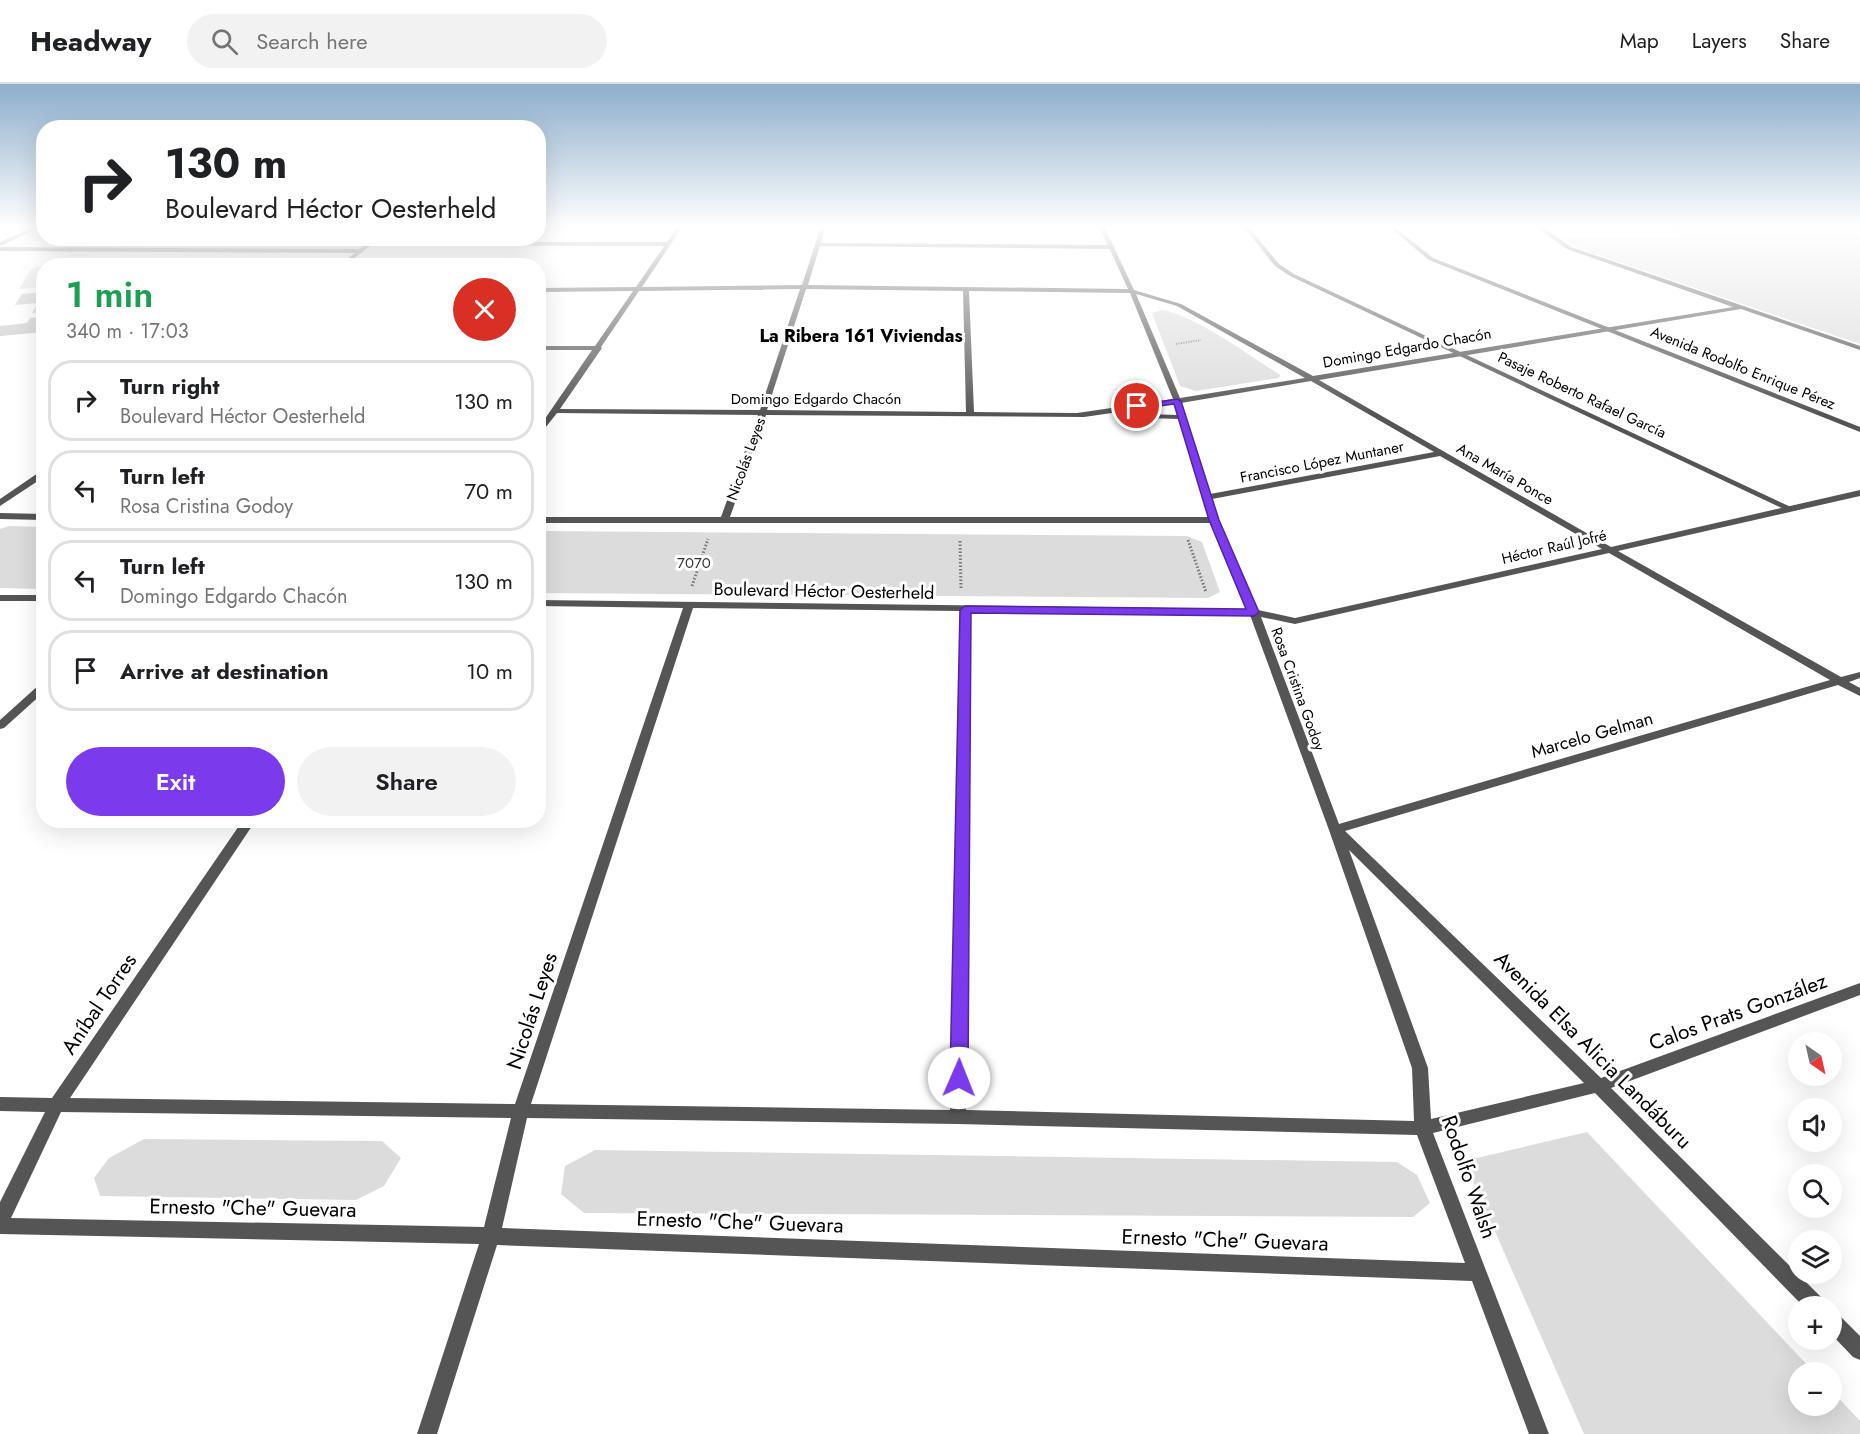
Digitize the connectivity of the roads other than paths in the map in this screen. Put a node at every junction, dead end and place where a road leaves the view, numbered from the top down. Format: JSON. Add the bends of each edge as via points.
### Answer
{"nodes":[{"id":1,"x":639,"y":289,"type":"joint"},
{"id":2,"x":802,"y":289,"type":"edge"},
{"id":3,"x":966,"y":289,"type":"edge"},
{"id":4,"x":1021,"y":289,"type":"edge"},
{"id":5,"x":1324,"y":289,"type":"edge"},
{"id":6,"x":1506,"y":289,"type":"edge"},
{"id":7,"x":1689,"y":289,"type":"edge"},
{"id":8,"x":546,"y":290,"type":"edge"},
{"id":9,"x":1132,"y":291,"type":"junction"},
{"id":10,"x":1742,"y":307,"type":"junction"},
{"id":11,"x":1607,"y":329,"type":"junction"},
{"id":12,"x":546,"y":348,"type":"edge"},
{"id":13,"x":598,"y":348,"type":"junction"},
{"id":14,"x":1860,"y":348,"type":"edge"},
{"id":15,"x":1461,"y":352,"type":"junction"},
{"id":16,"x":1311,"y":378,"type":"junction"},
{"id":17,"x":1177,"y":401,"type":"junction"},
{"id":18,"x":555,"y":411,"type":"junction"},
{"id":19,"x":763,"y":412,"type":"junction"},
{"id":20,"x":969,"y":413,"type":"junction"},
{"id":21,"x":1077,"y":415,"type":"junction"},
{"id":22,"x":1182,"y":417,"type":"junction"},
{"id":23,"x":546,"y":420,"type":"edge"},
{"id":24,"x":1860,"y":430,"type":"edge"},
{"id":25,"x":1441,"y":453,"type":"junction"},
{"id":26,"x":36,"y":478,"type":"edge"},
{"id":27,"x":1860,"y":493,"type":"edge"},
{"id":28,"x":1208,"y":497,"type":"junction"},
{"id":29,"x":0,"y":503,"type":"edge"},
{"id":30,"x":1791,"y":509,"type":"junction"},
{"id":31,"x":0,"y":516,"type":"edge"},
{"id":32,"x":36,"y":517,"type":"edge"},
{"id":33,"x":546,"y":520,"type":"edge"},
{"id":34,"x":1214,"y":520,"type":"junction"},
{"id":35,"x":724,"y":521,"type":"junction"},
{"id":36,"x":1611,"y":550,"type":"junction"},
{"id":37,"x":0,"y":598,"type":"edge"},
{"id":38,"x":36,"y":598,"type":"edge"},
{"id":39,"x":689,"y":600,"type":"junction"},
{"id":40,"x":546,"y":603,"type":"edge"},
{"id":41,"x":963,"y":603,"type":"junction"},
{"id":42,"x":1254,"y":612,"type":"junction"},
{"id":43,"x":1860,"y":675,"type":"edge"},
{"id":44,"x":1839,"y":681,"type":"junction"},
{"id":45,"x":36,"y":693,"type":"edge"},
{"id":46,"x":1860,"y":693,"type":"edge"},
{"id":47,"x":0,"y":726,"type":"edge"},
{"id":48,"x":245,"y":828,"type":"edge"},
{"id":49,"x":1335,"y":830,"type":"junction"},
{"id":50,"x":1860,"y":989,"type":"edge"},
{"id":51,"x":1598,"y":1086,"type":"junction"},
{"id":52,"x":0,"y":1104,"type":"edge"},
{"id":53,"x":56,"y":1105,"type":"junction"},
{"id":54,"x":521,"y":1110,"type":"junction"},
{"id":55,"x":958,"y":1117,"type":"junction"},
{"id":56,"x":1423,"y":1128,"type":"junction"},
{"id":57,"x":0,"y":1221,"type":"edge"},
{"id":58,"x":0,"y":1226,"type":"edge"},
{"id":59,"x":491,"y":1236,"type":"junction"},
{"id":60,"x":1477,"y":1272,"type":"junction"},
{"id":61,"x":1806,"y":1296,"type":"edge"},
{"id":62,"x":1842,"y":1332,"type":"edge"},
{"id":63,"x":1860,"y":1350,"type":"edge"},
{"id":64,"x":427,"y":1434,"type":"edge"},
{"id":65,"x":1539,"y":1434,"type":"edge"}],
"edges":[{"from":1,"to":8,"type":"street","name":"Ana María Ponce"},
{"from":1,"to":13,"type":"street"},
{"from":2,"to":19,"type":"street","name":"Nicolás Leyes"},
{"from":3,"to":20,"type":"street"},
{"from":4,"to":9,"type":"street","name":"Ana María Ponce"},
{"from":5,"to":15,"type":"street","name":"Pasaje Roberto Rafael García"},
{"from":6,"to":11,"type":"street","name":"Avenida Rodolfo Enrique Pérez"},
{"from":7,"to":10,"type":"street"},
{"from":9,"to":16,"type":"street","name":"Ana María Ponce","via":[[1179,305]]},
{"from":9,"to":17,"type":"street","name":"Rosa Cristina Godoy"},
{"from":10,"to":11,"type":"street","name":"Domingo Edgardo Chacón"},
{"from":10,"to":14,"type":"street"},
{"from":11,"to":15,"type":"street","name":"Domingo Edgardo Chacón"},
{"from":11,"to":24,"type":"street","name":"Avenida Rodolfo Enrique Pérez"},
{"from":12,"to":13,"type":"street"},
{"from":13,"to":18,"type":"street"},
{"from":15,"to":16,"type":"street","name":"Domingo Edgardo Chacón"},
{"from":15,"to":30,"type":"street","name":"Pasaje Roberto Rafael García"},
{"from":16,"to":17,"type":"street","name":"Domingo Edgardo Chacón"},
{"from":16,"to":25,"type":"street","name":"Ana María Ponce"},
{"from":17,"to":21,"type":"street","name":"Domingo Edgardo Chacón"},
{"from":17,"to":22,"type":"street","name":"Rosa Cristina Godoy"},
{"from":18,"to":19,"type":"street","name":"Domingo Edgardo Chacón"},
{"from":18,"to":23,"type":"street"},
{"from":19,"to":20,"type":"street","name":"Domingo Edgardo Chacón"},
{"from":19,"to":35,"type":"street","name":"Nicolás Leyes"},
{"from":20,"to":21,"type":"street","name":"Domingo Edgardo Chacón"},
{"from":21,"to":22,"type":"street","name":"Domingo Edgardo Chacón"},
{"from":22,"to":28,"type":"street","name":"Rosa Cristina Godoy"},
{"from":25,"to":28,"type":"street","name":"Francisco López Muntaner"},
{"from":25,"to":36,"type":"street","name":"Ana María Ponce"},
{"from":26,"to":29,"type":"street"},
{"from":27,"to":30,"type":"street","name":"Héctor Raúl Jofré"},
{"from":28,"to":34,"type":"street","name":"Rosa Cristina Godoy"},
{"from":30,"to":36,"type":"street","name":"Héctor Raúl Jofré"},
{"from":31,"to":32,"type":"street"},
{"from":33,"to":35,"type":"street"},
{"from":34,"to":35,"type":"street"},
{"from":34,"to":42,"type":"street","name":"Rosa Cristina Godoy"},
{"from":36,"to":42,"type":"street","name":"Héctor Raúl Jofré","via":[[1295,621]]},
{"from":36,"to":44,"type":"street","name":"Ana María Ponce"},
{"from":37,"to":38,"type":"street"},
{"from":39,"to":40,"type":"street","name":"Boulevard Héctor Oesterheld"},
{"from":39,"to":41,"type":"street","name":"Boulevard Héctor Oesterheld"},
{"from":39,"to":54,"type":"street","name":"Nicolás Leyes"},
{"from":41,"to":42,"type":"street","name":"Boulevard Héctor Oesterheld"},
{"from":41,"to":55,"type":"street"},
{"from":42,"to":49,"type":"street","name":"Rosa Cristina Godoy"},
{"from":43,"to":44,"type":"street","name":"Marcelo Gelman"},
{"from":44,"to":46,"type":"street","name":"Ana María Ponce"},
{"from":44,"to":49,"type":"street","name":"Marcelo Gelman"},
{"from":45,"to":47,"type":"street"},
{"from":48,"to":53,"type":"street","name":"Aníbal Torres"},
{"from":49,"to":51,"type":"street","name":"Avenida Elsa Alicia Landáburu"},
{"from":49,"to":56,"type":"street","name":"Rodolfo Walsh","via":[[1420,1068]]},
{"from":50,"to":51,"type":"street","name":"Calos Prats González"},
{"from":51,"to":56,"type":"street","name":"Calos Prats González"},
{"from":51,"to":61,"type":"street","name":"Avenida Elsa Alicia Landáburu"},
{"from":52,"to":53,"type":"street"},
{"from":53,"to":54,"type":"street"},
{"from":53,"to":57,"type":"street","name":"Aníbal Torres"},
{"from":54,"to":55,"type":"street"},
{"from":54,"to":59,"type":"street","name":"Nicolás Leyes"},
{"from":55,"to":56,"type":"street"},
{"from":56,"to":60,"type":"street","name":"Rodolfo Walsh"},
{"from":58,"to":59,"type":"street","name":"Ernesto \"Che\" Guevara"},
{"from":59,"to":60,"type":"street","name":"Ernesto \"Che\" Guevara"},
{"from":59,"to":64,"type":"street","name":"Nicolás Leyes"},
{"from":60,"to":65,"type":"street","name":"Rodolfo Walsh"},
{"from":62,"to":63,"type":"street"}]}
